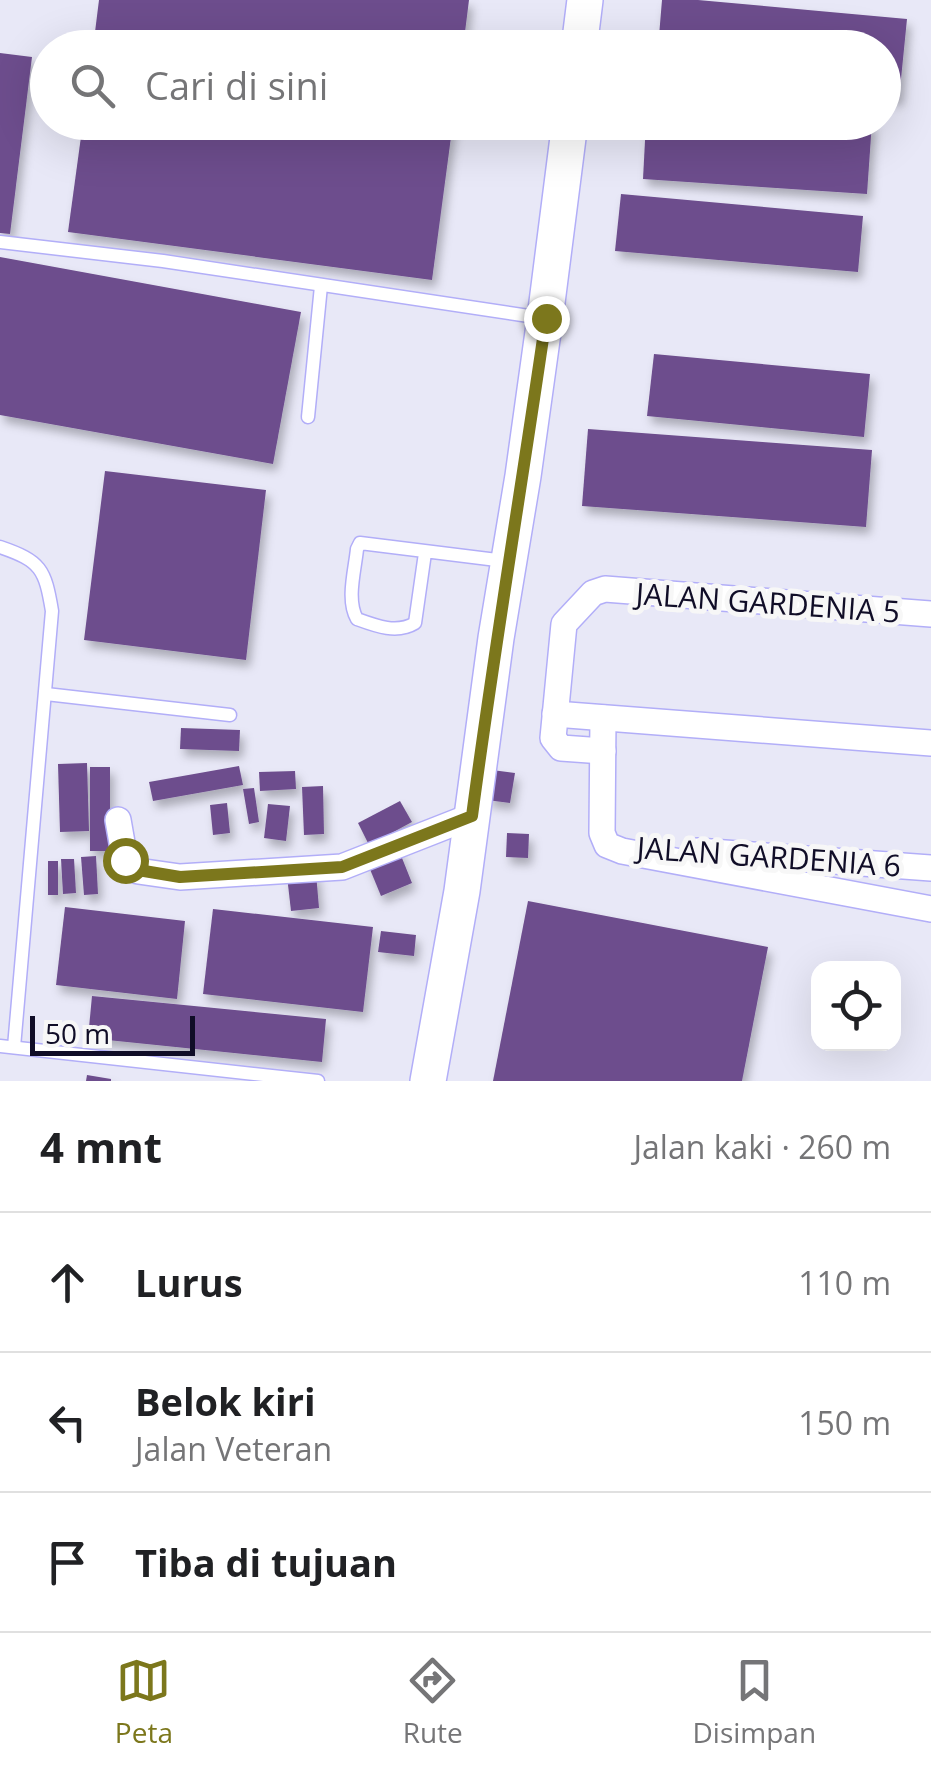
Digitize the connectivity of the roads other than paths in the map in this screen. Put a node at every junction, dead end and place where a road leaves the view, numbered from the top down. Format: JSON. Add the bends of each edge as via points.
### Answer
{"nodes":[{"id":1,"x":585,"y":0,"type":"edge"},
{"id":2,"x":581,"y":30,"type":"edge"},
{"id":3,"x":568,"y":140,"type":"edge"},
{"id":4,"x":0,"y":242,"type":"edge"},
{"id":5,"x":321,"y":286,"type":"junction"},
{"id":6,"x":546,"y":318,"type":"junction"},
{"id":7,"x":308,"y":417,"type":"dead end"},
{"id":8,"x":0,"y":546,"type":"edge"},
{"id":9,"x":426,"y":552,"type":"junction"},
{"id":10,"x":509,"y":562,"type":"junction"},
{"id":11,"x":931,"y":614,"type":"edge"},
{"id":12,"x":46,"y":694,"type":"junction"},
{"id":13,"x":555,"y":714,"type":"junction"},
{"id":14,"x":230,"y":715,"type":"dead end"},
{"id":15,"x":604,"y":718,"type":"junction"},
{"id":16,"x":931,"y":743,"type":"edge"},
{"id":17,"x":603,"y":752,"type":"junction"},
{"id":18,"x":472,"y":816,"type":"junction"},
{"id":19,"x":118,"y":820,"type":"dead end"},
{"id":20,"x":607,"y":844,"type":"junction"},
{"id":21,"x":931,"y":868,"type":"edge"},
{"id":22,"x":931,"y":909,"type":"edge"},
{"id":23,"x":7,"y":1047,"type":"edge"},
{"id":24,"x":318,"y":1081,"type":"edge"},
{"id":25,"x":428,"y":1081,"type":"edge"}],
"edges":[{"from":1,"to":2,"type":"main road"},
{"from":3,"to":6,"type":"main road"},
{"from":4,"to":5,"type":"lane"},
{"from":5,"to":6,"type":"lane"},
{"from":5,"to":7,"type":"lane"},
{"from":6,"to":10,"type":"main road"},
{"from":8,"to":12,"type":"lane","via":[[40,566],[47,583],[52,611]]},
{"from":9,"to":9,"type":"lane","via":[[415,623],[396,629],[357,619],[357,545]]},
{"from":9,"to":10,"type":"lane"},
{"from":10,"to":18,"type":"main road"},
{"from":11,"to":13,"type":"street","name":"JALAN GARDENIA 5","via":[[604,590],[564,624]]},
{"from":12,"to":14,"type":"lane"},
{"from":12,"to":23,"type":"lane"},
{"from":13,"to":15,"type":"street"},
{"from":13,"to":17,"type":"street","via":[[553,738],[561,748]]},
{"from":15,"to":16,"type":"street"},
{"from":15,"to":17,"type":"street"},
{"from":17,"to":20,"type":"street"},
{"from":18,"to":19,"type":"street","via":[[342,867],[180,877],[138,870],[125,860]]},
{"from":18,"to":25,"type":"main road"},
{"from":20,"to":21,"type":"street","name":"JALAN GARDENIA 6"},
{"from":20,"to":22,"type":"street"},
{"from":23,"to":24,"type":"lane"}]}
